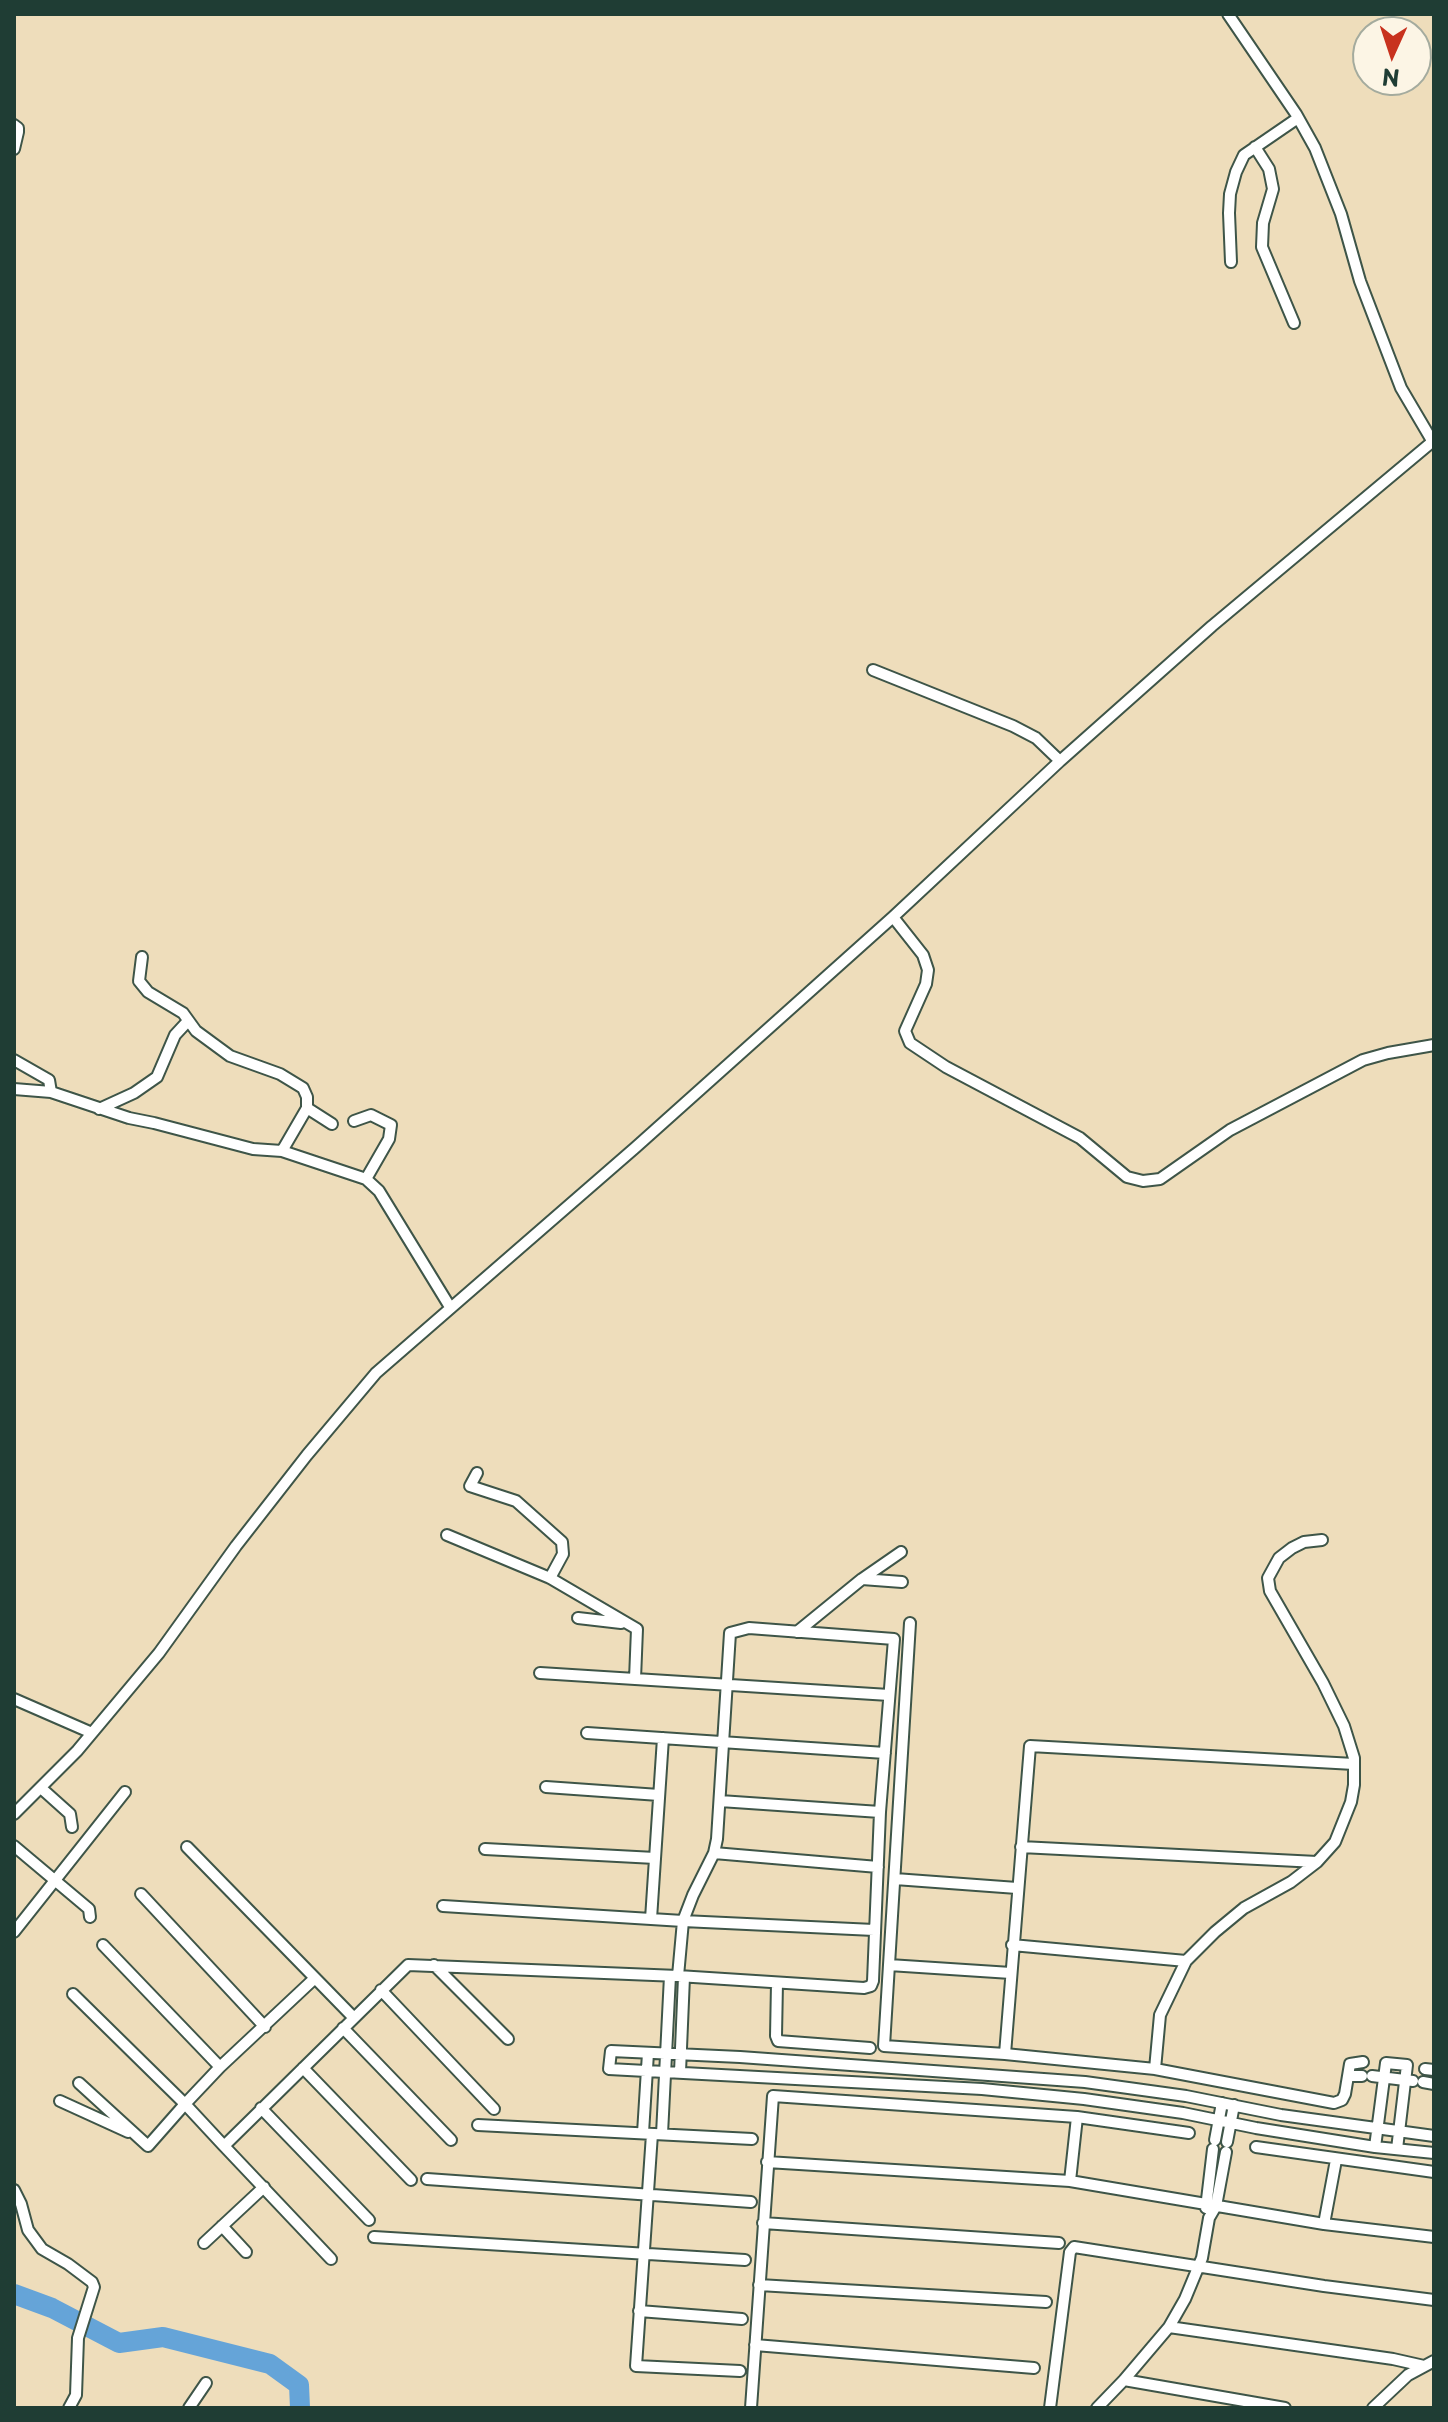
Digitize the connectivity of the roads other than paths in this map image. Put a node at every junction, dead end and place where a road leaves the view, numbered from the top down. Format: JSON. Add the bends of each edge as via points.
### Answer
{"nodes":[{"id":1,"x":1228,"y":14,"type":"edge"},
{"id":2,"x":1298,"y":118,"type":"junction"},
{"id":3,"x":14,"y":125,"type":"edge"},
{"id":4,"x":1255,"y":147,"type":"junction"},
{"id":5,"x":14,"y":149,"type":"edge"},
{"id":6,"x":1231,"y":262,"type":"dead end"},
{"id":7,"x":1294,"y":323,"type":"dead end"},
{"id":8,"x":1433,"y":443,"type":"edge"},
{"id":9,"x":873,"y":670,"type":"dead end"},
{"id":10,"x":1060,"y":761,"type":"junction"},
{"id":11,"x":893,"y":917,"type":"junction"},
{"id":12,"x":142,"y":957,"type":"dead end"},
{"id":13,"x":188,"y":1021,"type":"junction"},
{"id":14,"x":1434,"y":1045,"type":"edge"},
{"id":15,"x":14,"y":1060,"type":"edge"},
{"id":16,"x":14,"y":1089,"type":"edge"},
{"id":17,"x":51,"y":1092,"type":"junction"},
{"id":18,"x":307,"y":1108,"type":"junction"},
{"id":19,"x":99,"y":1109,"type":"junction"},
{"id":20,"x":354,"y":1121,"type":"dead end"},
{"id":21,"x":332,"y":1124,"type":"dead end"},
{"id":22,"x":282,"y":1151,"type":"junction"},
{"id":23,"x":366,"y":1179,"type":"junction"},
{"id":24,"x":450,"y":1307,"type":"junction"},
{"id":25,"x":477,"y":1473,"type":"dead end"},
{"id":26,"x":447,"y":1535,"type":"dead end"},
{"id":27,"x":1322,"y":1540,"type":"dead end"},
{"id":28,"x":901,"y":1552,"type":"dead end"},
{"id":29,"x":550,"y":1578,"type":"junction"},
{"id":30,"x":862,"y":1579,"type":"junction"},
{"id":31,"x":902,"y":1582,"type":"dead end"},
{"id":32,"x":578,"y":1618,"type":"dead end"},
{"id":33,"x":627,"y":1623,"type":"junction"},
{"id":34,"x":910,"y":1623,"type":"dead end"},
{"id":35,"x":797,"y":1632,"type":"junction"},
{"id":36,"x":540,"y":1673,"type":"dead end"},
{"id":37,"x":635,"y":1679,"type":"junction"},
{"id":38,"x":727,"y":1685,"type":"junction"},
{"id":39,"x":889,"y":1695,"type":"junction"},
{"id":40,"x":14,"y":1699,"type":"edge"},
{"id":41,"x":92,"y":1733,"type":"junction"},
{"id":42,"x":587,"y":1733,"type":"dead end"},
{"id":43,"x":663,"y":1738,"type":"junction"},
{"id":44,"x":723,"y":1742,"type":"junction"},
{"id":45,"x":885,"y":1753,"type":"junction"},
{"id":46,"x":1354,"y":1764,"type":"junction"},
{"id":47,"x":546,"y":1787,"type":"dead end"},
{"id":48,"x":41,"y":1788,"type":"junction"},
{"id":49,"x":125,"y":1792,"type":"dead end"},
{"id":50,"x":659,"y":1795,"type":"junction"},
{"id":51,"x":720,"y":1801,"type":"junction"},
{"id":52,"x":880,"y":1812,"type":"junction"},
{"id":53,"x":14,"y":1814,"type":"edge"},
{"id":54,"x":72,"y":1827,"type":"dead end"},
{"id":55,"x":14,"y":1846,"type":"edge"},
{"id":56,"x":187,"y":1847,"type":"dead end"},
{"id":57,"x":1021,"y":1847,"type":"junction"},
{"id":58,"x":485,"y":1849,"type":"dead end"},
{"id":59,"x":714,"y":1853,"type":"junction"},
{"id":60,"x":655,"y":1858,"type":"junction"},
{"id":61,"x":1317,"y":1862,"type":"junction"},
{"id":62,"x":878,"y":1867,"type":"junction"},
{"id":63,"x":55,"y":1879,"type":"junction"},
{"id":64,"x":895,"y":1879,"type":"junction"},
{"id":65,"x":1017,"y":1888,"type":"junction"},
{"id":66,"x":141,"y":1894,"type":"dead end"},
{"id":67,"x":443,"y":1906,"type":"dead end"},
{"id":68,"x":90,"y":1917,"type":"dead end"},
{"id":69,"x":651,"y":1919,"type":"junction"},
{"id":70,"x":683,"y":1921,"type":"junction"},
{"id":71,"x":874,"y":1930,"type":"junction"},
{"id":72,"x":14,"y":1932,"type":"edge"},
{"id":73,"x":103,"y":1945,"type":"dead end"},
{"id":74,"x":1012,"y":1945,"type":"junction"},
{"id":75,"x":1186,"y":1961,"type":"junction"},
{"id":76,"x":434,"y":1965,"type":"junction"},
{"id":77,"x":889,"y":1965,"type":"junction"},
{"id":78,"x":1011,"y":1973,"type":"junction"},
{"id":79,"x":677,"y":1976,"type":"junction"},
{"id":80,"x":315,"y":1978,"type":"junction"},
{"id":81,"x":777,"y":1983,"type":"junction"},
{"id":82,"x":381,"y":1990,"type":"junction"},
{"id":83,"x":73,"y":1994,"type":"dead end"},
{"id":84,"x":354,"y":2018,"type":"junction"},
{"id":85,"x":265,"y":2027,"type":"junction"},
{"id":86,"x":343,"y":2028,"type":"junction"},
{"id":87,"x":508,"y":2039,"type":"dead end"},
{"id":88,"x":870,"y":2048,"type":"dead end"},
{"id":89,"x":648,"y":2053,"type":"junction"},
{"id":90,"x":667,"y":2054,"type":"junction"},
{"id":91,"x":1005,"y":2054,"type":"junction"},
{"id":92,"x":682,"y":2055,"type":"junction"},
{"id":93,"x":777,"y":2060,"type":"junction"},
{"id":94,"x":1386,"y":2063,"type":"junction"},
{"id":95,"x":220,"y":2067,"type":"junction"},
{"id":96,"x":303,"y":2068,"type":"junction"},
{"id":97,"x":900,"y":2068,"type":"junction"},
{"id":98,"x":1420,"y":2068,"type":"edge"},
{"id":99,"x":1155,"y":2069,"type":"junction"},
{"id":100,"x":647,"y":2071,"type":"junction"},
{"id":101,"x":666,"y":2071,"type":"junction"},
{"id":102,"x":680,"y":2072,"type":"junction"},
{"id":103,"x":1348,"y":2076,"type":"junction"},
{"id":104,"x":1373,"y":2076,"type":"junction"},
{"id":105,"x":774,"y":2077,"type":"junction"},
{"id":106,"x":1085,"y":2082,"type":"junction"},
{"id":107,"x":1419,"y":2082,"type":"edge"},
{"id":108,"x":79,"y":2083,"type":"dead end"},
{"id":109,"x":899,"y":2084,"type":"junction"},
{"id":110,"x":1084,"y":2099,"type":"junction"},
{"id":111,"x":60,"y":2101,"type":"dead end"},
{"id":112,"x":1222,"y":2103,"type":"junction"},
{"id":113,"x":185,"y":2104,"type":"junction"},
{"id":114,"x":1234,"y":2105,"type":"junction"},
{"id":115,"x":261,"y":2108,"type":"junction"},
{"id":116,"x":494,"y":2109,"type":"dead end"},
{"id":117,"x":1077,"y":2117,"type":"junction"},
{"id":118,"x":1218,"y":2120,"type":"junction"},
{"id":119,"x":1231,"y":2123,"type":"junction"},
{"id":120,"x":478,"y":2125,"type":"dead end"},
{"id":121,"x":1377,"y":2129,"type":"junction"},
{"id":122,"x":1400,"y":2131,"type":"junction"},
{"id":123,"x":1189,"y":2133,"type":"dead end"},
{"id":124,"x":652,"y":2134,"type":"junction"},
{"id":125,"x":137,"y":2136,"type":"junction"},
{"id":126,"x":1434,"y":2136,"type":"edge"},
{"id":127,"x":752,"y":2139,"type":"dead end"},
{"id":128,"x":451,"y":2140,"type":"dead end"},
{"id":129,"x":224,"y":2146,"type":"junction"},
{"id":130,"x":1256,"y":2147,"type":"dead end"},
{"id":131,"x":1375,"y":2147,"type":"junction"},
{"id":132,"x":1213,"y":2149,"type":"junction"},
{"id":133,"x":1397,"y":2149,"type":"junction"},
{"id":134,"x":1226,"y":2151,"type":"junction"},
{"id":135,"x":1434,"y":2153,"type":"edge"},
{"id":136,"x":1336,"y":2160,"type":"junction"},
{"id":137,"x":767,"y":2162,"type":"junction"},
{"id":138,"x":1434,"y":2172,"type":"edge"},
{"id":139,"x":427,"y":2179,"type":"dead end"},
{"id":140,"x":411,"y":2180,"type":"dead end"},
{"id":141,"x":1070,"y":2181,"type":"junction"},
{"id":142,"x":264,"y":2187,"type":"junction"},
{"id":143,"x":14,"y":2190,"type":"edge"},
{"id":144,"x":647,"y":2195,"type":"junction"},
{"id":145,"x":751,"y":2202,"type":"dead end"},
{"id":146,"x":1211,"y":2205,"type":"junction"},
{"id":147,"x":369,"y":2220,"type":"dead end"},
{"id":148,"x":763,"y":2223,"type":"junction"},
{"id":149,"x":1324,"y":2224,"type":"junction"},
{"id":150,"x":222,"y":2226,"type":"junction"},
{"id":151,"x":374,"y":2237,"type":"dead end"},
{"id":152,"x":1434,"y":2237,"type":"edge"},
{"id":153,"x":204,"y":2243,"type":"dead end"},
{"id":154,"x":1059,"y":2243,"type":"dead end"},
{"id":155,"x":246,"y":2252,"type":"dead end"},
{"id":156,"x":642,"y":2253,"type":"junction"},
{"id":157,"x":331,"y":2259,"type":"dead end"},
{"id":158,"x":745,"y":2260,"type":"dead end"},
{"id":159,"x":1199,"y":2267,"type":"junction"},
{"id":160,"x":759,"y":2285,"type":"junction"},
{"id":161,"x":1434,"y":2300,"type":"edge"},
{"id":162,"x":1046,"y":2302,"type":"dead end"},
{"id":163,"x":639,"y":2311,"type":"junction"},
{"id":164,"x":742,"y":2319,"type":"dead end"},
{"id":165,"x":1169,"y":2327,"type":"junction"},
{"id":166,"x":755,"y":2345,"type":"junction"},
{"id":167,"x":1429,"y":2364,"type":"edge"},
{"id":168,"x":1034,"y":2368,"type":"dead end"},
{"id":169,"x":740,"y":2371,"type":"dead end"},
{"id":170,"x":1124,"y":2380,"type":"junction"},
{"id":171,"x":206,"y":2383,"type":"dead end"},
{"id":172,"x":69,"y":2408,"type":"edge"},
{"id":173,"x":189,"y":2408,"type":"edge"},
{"id":174,"x":751,"y":2408,"type":"edge"},
{"id":175,"x":1050,"y":2408,"type":"edge"},
{"id":176,"x":1097,"y":2408,"type":"edge"},
{"id":177,"x":1285,"y":2408,"type":"edge"},
{"id":178,"x":1373,"y":2408,"type":"edge"}],
"edges":[{"from":1,"to":2,"type":"street"},
{"from":2,"to":4,"type":"street"},
{"from":2,"to":8,"type":"street","via":[[1341,214],[1401,388]]},
{"from":3,"to":5,"type":"street"},
{"from":4,"to":6,"type":"street","via":[[1244,155],[1230,194]]},
{"from":4,"to":7,"type":"street","via":[[1269,169],[1273,189],[1262,247]]},
{"from":8,"to":10,"type":"street","via":[[1212,626]]},
{"from":9,"to":10,"type":"street","via":[[1013,726],[1045,744]]},
{"from":10,"to":11,"type":"street"},
{"from":11,"to":14,"type":"street","via":[[923,955],[928,970],[905,1031],[910,1043],[1080,1138],[1127,1177],[1143,1181],[1160,1179],[1230,1130],[1363,1060]]},
{"from":11,"to":24,"type":"street"},
{"from":12,"to":13,"type":"street","via":[[139,981]]},
{"from":13,"to":18,"type":"street","via":[[230,1056],[303,1088]]},
{"from":13,"to":19,"type":"street","via":[[175,1035],[157,1077]]},
{"from":15,"to":17,"type":"street","via":[[49,1080]]},
{"from":16,"to":17,"type":"street"},
{"from":17,"to":19,"type":"street"},
{"from":18,"to":21,"type":"street"},
{"from":18,"to":22,"type":"street"},
{"from":19,"to":22,"type":"street","via":[[253,1149]]},
{"from":20,"to":23,"type":"street","via":[[371,1115],[391,1125],[389,1139]]},
{"from":22,"to":23,"type":"street"},
{"from":23,"to":24,"type":"street","via":[[379,1191]]},
{"from":24,"to":41,"type":"street","via":[[376,1373],[316,1443],[159,1653]]},
{"from":25,"to":29,"type":"street","via":[[470,1486],[516,1501],[562,1542],[563,1554]]},
{"from":26,"to":29,"type":"street"},
{"from":27,"to":46,"type":"street","via":[[1292,1548],[1268,1578],[1270,1591],[1344,1726]]},
{"from":28,"to":30,"type":"street"},
{"from":29,"to":33,"type":"street"},
{"from":30,"to":31,"type":"street"},
{"from":30,"to":35,"type":"street"},
{"from":32,"to":33,"type":"street"},
{"from":33,"to":37,"type":"street","via":[[637,1629]]},
{"from":34,"to":64,"type":"street"},
{"from":35,"to":38,"type":"street","via":[[749,1628],[730,1633]]},
{"from":35,"to":39,"type":"street","via":[[894,1639]]},
{"from":36,"to":37,"type":"street"},
{"from":37,"to":38,"type":"street"},
{"from":38,"to":39,"type":"street"},
{"from":38,"to":44,"type":"street"},
{"from":39,"to":45,"type":"street"},
{"from":40,"to":41,"type":"street"},
{"from":41,"to":48,"type":"street"},
{"from":42,"to":43,"type":"street"},
{"from":43,"to":44,"type":"street"},
{"from":43,"to":50,"type":"street"},
{"from":44,"to":45,"type":"street"},
{"from":44,"to":51,"type":"street"},
{"from":45,"to":52,"type":"street"},
{"from":46,"to":57,"type":"street","via":[[1030,1746]]},
{"from":46,"to":61,"type":"street","via":[[1345,1820]]},
{"from":47,"to":50,"type":"street"},
{"from":48,"to":53,"type":"street"},
{"from":48,"to":54,"type":"street","via":[[70,1814]]},
{"from":49,"to":63,"type":"street"},
{"from":50,"to":60,"type":"street"},
{"from":51,"to":52,"type":"street"},
{"from":51,"to":59,"type":"street"},
{"from":52,"to":62,"type":"street"},
{"from":55,"to":63,"type":"street"},
{"from":56,"to":80,"type":"street"},
{"from":57,"to":61,"type":"street"},
{"from":57,"to":65,"type":"street"},
{"from":58,"to":60,"type":"street"},
{"from":59,"to":62,"type":"street"},
{"from":59,"to":70,"type":"street"},
{"from":60,"to":69,"type":"street"},
{"from":61,"to":75,"type":"street","via":[[1244,1908]]},
{"from":62,"to":71,"type":"street"},
{"from":63,"to":68,"type":"street","via":[[89,1909]]},
{"from":63,"to":72,"type":"street"},
{"from":64,"to":65,"type":"street"},
{"from":64,"to":77,"type":"street"},
{"from":65,"to":74,"type":"street"},
{"from":66,"to":85,"type":"street"},
{"from":67,"to":69,"type":"street"},
{"from":69,"to":70,"type":"street"},
{"from":70,"to":71,"type":"street"},
{"from":70,"to":79,"type":"street"},
{"from":71,"to":81,"type":"street","via":[[873,1981],[868,1988]]},
{"from":73,"to":95,"type":"street"},
{"from":74,"to":75,"type":"street"},
{"from":74,"to":78,"type":"street"},
{"from":75,"to":99,"type":"street","via":[[1160,2015]]},
{"from":76,"to":79,"type":"street"},
{"from":76,"to":82,"type":"street","via":[[408,1965]]},
{"from":76,"to":87,"type":"street"},
{"from":77,"to":78,"type":"street"},
{"from":77,"to":91,"type":"street","via":[[884,2046]]},
{"from":78,"to":91,"type":"street"},
{"from":79,"to":81,"type":"street"},
{"from":79,"to":90,"type":"street"},
{"from":79,"to":92,"type":"street"},
{"from":80,"to":84,"type":"street"},
{"from":80,"to":85,"type":"street"},
{"from":81,"to":88,"type":"street","via":[[778,2041]]},
{"from":82,"to":84,"type":"street"},
{"from":82,"to":116,"type":"street"},
{"from":83,"to":113,"type":"street"},
{"from":84,"to":86,"type":"street"},
{"from":85,"to":95,"type":"street"},
{"from":86,"to":96,"type":"street"},
{"from":86,"to":128,"type":"street"},
{"from":89,"to":90,"type":"street"},
{"from":89,"to":100,"type":"street"},
{"from":89,"to":100,"type":"street","via":[[611,2051],[609,2069]]},
{"from":90,"to":92,"type":"street"},
{"from":90,"to":101,"type":"street"},
{"from":91,"to":99,"type":"street"},
{"from":92,"to":93,"type":"street"},
{"from":92,"to":102,"type":"street"},
{"from":93,"to":97,"type":"street"},
{"from":93,"to":105,"type":"street"},
{"from":94,"to":98,"type":"street"},
{"from":94,"to":103,"type":"street","via":[[1350,2064]]},
{"from":94,"to":104,"type":"street"},
{"from":95,"to":113,"type":"street"},
{"from":96,"to":115,"type":"street"},
{"from":96,"to":140,"type":"street"},
{"from":97,"to":106,"type":"street"},
{"from":97,"to":109,"type":"street"},
{"from":98,"to":107,"type":"street"},
{"from":99,"to":103,"type":"street","via":[[1334,2103],[1342,2100]]},
{"from":100,"to":101,"type":"street"},
{"from":100,"to":124,"type":"street"},
{"from":101,"to":102,"type":"street"},
{"from":101,"to":124,"type":"street"},
{"from":102,"to":105,"type":"street"},
{"from":103,"to":104,"type":"street"},
{"from":104,"to":107,"type":"street"},
{"from":104,"to":121,"type":"street"},
{"from":105,"to":109,"type":"street"},
{"from":106,"to":110,"type":"street"},
{"from":106,"to":112,"type":"street"},
{"from":107,"to":122,"type":"street"},
{"from":108,"to":125,"type":"street"},
{"from":109,"to":110,"type":"street"},
{"from":110,"to":118,"type":"street"},
{"from":111,"to":125,"type":"street"},
{"from":112,"to":114,"type":"street"},
{"from":112,"to":118,"type":"street"},
{"from":113,"to":125,"type":"street","via":[[148,2146]]},
{"from":113,"to":129,"type":"street"},
{"from":114,"to":119,"type":"street"},
{"from":114,"to":121,"type":"street"},
{"from":115,"to":129,"type":"street"},
{"from":115,"to":147,"type":"street"},
{"from":117,"to":123,"type":"street"},
{"from":117,"to":137,"type":"street","via":[[773,2096]]},
{"from":117,"to":141,"type":"street"},
{"from":118,"to":119,"type":"street"},
{"from":118,"to":132,"type":"street"},
{"from":119,"to":131,"type":"street"},
{"from":119,"to":134,"type":"street"},
{"from":120,"to":124,"type":"street"},
{"from":121,"to":122,"type":"street"},
{"from":121,"to":131,"type":"street"},
{"from":122,"to":126,"type":"street"},
{"from":122,"to":133,"type":"street"},
{"from":124,"to":127,"type":"street"},
{"from":124,"to":144,"type":"street"},
{"from":129,"to":142,"type":"street"},
{"from":130,"to":136,"type":"street"},
{"from":131,"to":133,"type":"street"},
{"from":132,"to":134,"type":"street"},
{"from":132,"to":146,"type":"street"},
{"from":133,"to":135,"type":"street"},
{"from":134,"to":146,"type":"street"},
{"from":136,"to":138,"type":"street"},
{"from":136,"to":149,"type":"street"},
{"from":137,"to":141,"type":"street"},
{"from":137,"to":148,"type":"street"},
{"from":139,"to":144,"type":"street"},
{"from":141,"to":146,"type":"street"},
{"from":142,"to":150,"type":"street"},
{"from":142,"to":157,"type":"street"},
{"from":143,"to":172,"type":"street","via":[[28,2230],[42,2249],[92,2282],[94,2292],[78,2338],[76,2395]]},
{"from":144,"to":145,"type":"street"},
{"from":144,"to":156,"type":"street"},
{"from":146,"to":149,"type":"street"},
{"from":146,"to":159,"type":"street"},
{"from":148,"to":154,"type":"street"},
{"from":148,"to":160,"type":"street"},
{"from":149,"to":152,"type":"street"},
{"from":150,"to":153,"type":"street"},
{"from":150,"to":155,"type":"street"},
{"from":151,"to":156,"type":"street"},
{"from":156,"to":158,"type":"street"},
{"from":156,"to":163,"type":"street"},
{"from":159,"to":161,"type":"street"},
{"from":159,"to":165,"type":"street"},
{"from":159,"to":175,"type":"street","via":[[1072,2248]]},
{"from":160,"to":162,"type":"street"},
{"from":160,"to":166,"type":"street"},
{"from":163,"to":164,"type":"street"},
{"from":163,"to":169,"type":"street","via":[[636,2366]]},
{"from":165,"to":167,"type":"street"},
{"from":165,"to":170,"type":"street"},
{"from":166,"to":168,"type":"street"},
{"from":166,"to":174,"type":"street"},
{"from":167,"to":178,"type":"street","via":[[1408,2375]]},
{"from":170,"to":176,"type":"street"},
{"from":170,"to":177,"type":"street"},
{"from":171,"to":173,"type":"street"}]}
